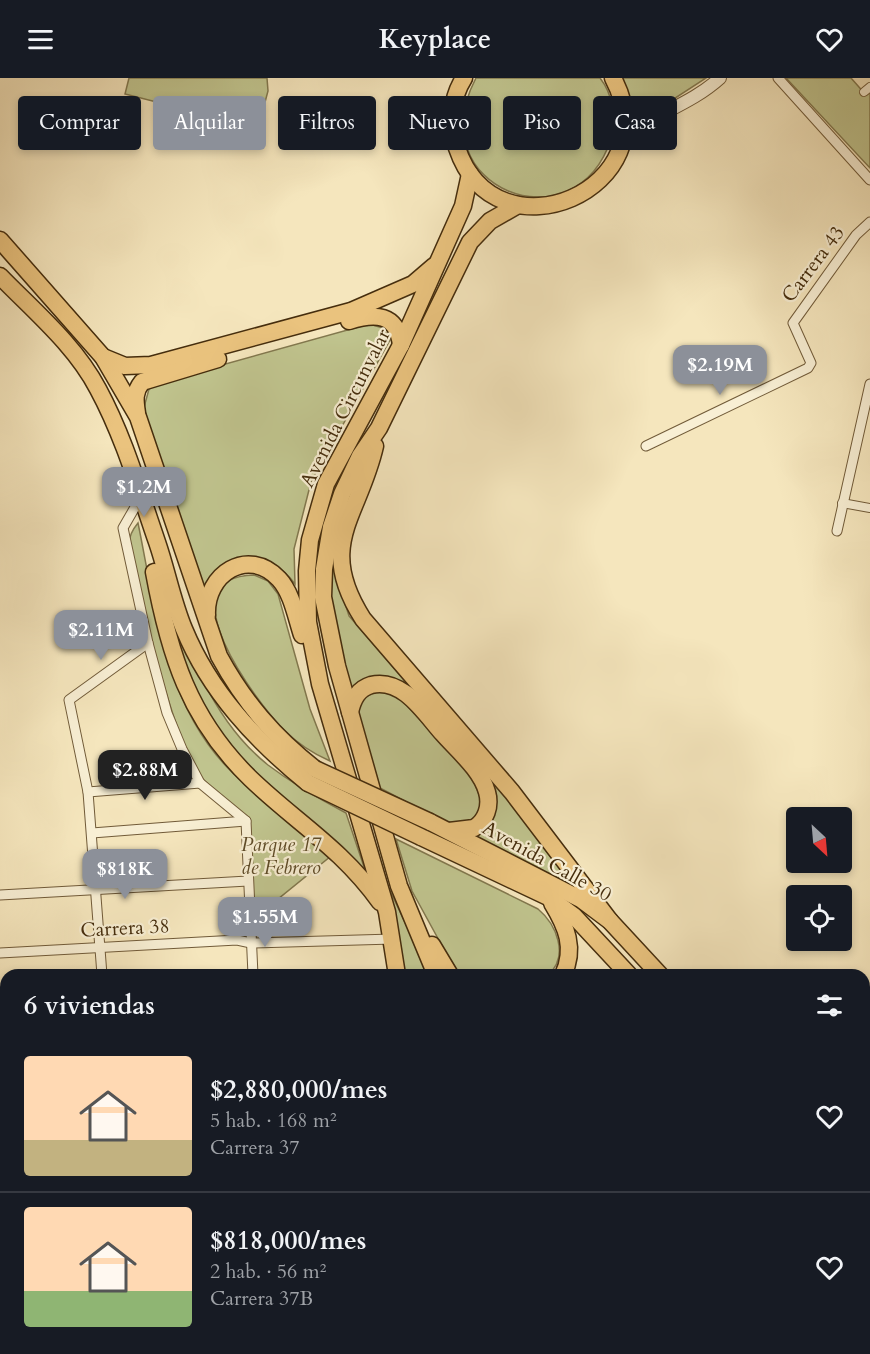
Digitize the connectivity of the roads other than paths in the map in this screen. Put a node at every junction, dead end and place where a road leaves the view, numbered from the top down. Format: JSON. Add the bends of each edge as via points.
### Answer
{"nodes":[{"id":1,"x":464,"y":78,"type":"edge"},
{"id":2,"x":613,"y":78,"type":"edge"},
{"id":3,"x":720,"y":78,"type":"edge"},
{"id":4,"x":778,"y":78,"type":"edge"},
{"id":5,"x":620,"y":96,"type":"edge"},
{"id":6,"x":677,"y":108,"type":"edge"},
{"id":7,"x":617,"y":150,"type":"edge"},
{"id":8,"x":470,"y":174,"type":"junction"},
{"id":9,"x":870,"y":180,"type":"edge"},
{"id":10,"x":518,"y":205,"type":"junction"},
{"id":11,"x":870,"y":222,"type":"edge"},
{"id":12,"x":0,"y":240,"type":"edge"},
{"id":13,"x":437,"y":264,"type":"junction"},
{"id":14,"x":0,"y":276,"type":"edge"},
{"id":15,"x":401,"y":345,"type":"junction"},
{"id":16,"x":103,"y":357,"type":"junction"},
{"id":17,"x":870,"y":384,"type":"edge"},
{"id":18,"x":868,"y":403,"type":"edge"},
{"id":19,"x":138,"y":417,"type":"junction"},
{"id":20,"x":379,"y":428,"type":"junction"},
{"id":21,"x":646,"y":446,"type":"dead end"},
{"id":22,"x":142,"y":495,"type":"junction"},
{"id":23,"x":842,"y":502,"type":"junction"},
{"id":24,"x":870,"y":508,"type":"edge"},
{"id":25,"x":148,"y":520,"type":"junction"},
{"id":26,"x":837,"y":531,"type":"dead end"},
{"id":27,"x":208,"y":628,"type":"junction"},
{"id":28,"x":148,"y":643,"type":"junction"},
{"id":29,"x":320,"y":684,"type":"junction"},
{"id":30,"x":350,"y":712,"type":"junction"},
{"id":31,"x":311,"y":776,"type":"junction"},
{"id":32,"x":200,"y":783,"type":"junction"},
{"id":33,"x":88,"y":792,"type":"junction"},
{"id":34,"x":246,"y":821,"type":"junction"},
{"id":35,"x":425,"y":830,"type":"junction"},
{"id":36,"x":447,"y":831,"type":"junction"},
{"id":37,"x":92,"y":833,"type":"junction"},
{"id":38,"x":248,"y":881,"type":"junction"},
{"id":39,"x":96,"y":888,"type":"junction"},
{"id":40,"x":0,"y":895,"type":"edge"},
{"id":41,"x":548,"y":897,"type":"junction"},
{"id":42,"x":387,"y":912,"type":"junction"},
{"id":43,"x":411,"y":912,"type":"junction"},
{"id":44,"x":610,"y":921,"type":"junction"},
{"id":45,"x":394,"y":939,"type":"junction"},
{"id":46,"x":251,"y":943,"type":"junction"},
{"id":47,"x":100,"y":947,"type":"junction"},
{"id":48,"x":0,"y":953,"type":"edge"},
{"id":49,"x":102,"y":969,"type":"edge"},
{"id":50,"x":253,"y":969,"type":"edge"},
{"id":51,"x":396,"y":969,"type":"edge"},
{"id":52,"x":434,"y":969,"type":"edge"},
{"id":53,"x":446,"y":969,"type":"edge"},
{"id":54,"x":565,"y":969,"type":"edge"},
{"id":55,"x":623,"y":969,"type":"edge"},
{"id":56,"x":654,"y":969,"type":"edge"}],
"edges":[{"from":1,"to":8,"type":"highway","via":[[454,101],[452,120],[460,158]]},
{"from":2,"to":5,"type":"highway"},
{"from":3,"to":6,"type":"street"},
{"from":4,"to":9,"type":"street"},
{"from":7,"to":10,"type":"highway","via":[[608,171],[584,194],[552,206]]},
{"from":8,"to":10,"type":"highway","via":[[491,194]]},
{"from":8,"to":13,"type":"highway","name":"Avenida Circunvalar","via":[[463,206]]},
{"from":10,"to":20,"type":"highway","name":"Avenida Circunvalar","via":[[490,221],[470,242]]},
{"from":11,"to":21,"type":"street","name":"Carrera 43","via":[[856,235],[793,323],[811,363],[808,368]]},
{"from":12,"to":16,"type":"highway"},
{"from":13,"to":15,"type":"highway","name":"Avenida Circunvalar"},
{"from":13,"to":16,"type":"highway","via":[[413,284],[351,311],[151,365],[125,366]]},
{"from":14,"to":22,"type":"highway","via":[[84,364],[110,412]]},
{"from":15,"to":19,"type":"highway","via":[[399,331],[392,322],[379,316],[365,316],[153,377],[137,389]]},
{"from":15,"to":29,"type":"highway","name":"Avenida Circunvalar","via":[[326,484],[313,529],[306,604]]},
{"from":16,"to":19,"type":"highway"},
{"from":17,"to":18,"type":"street"},
{"from":18,"to":23,"type":"street"},
{"from":19,"to":27,"type":"highway"},
{"from":20,"to":30,"type":"highway","name":"Avenida Circunvalar","via":[[342,494],[324,568],[323,597],[329,635]]},
{"from":20,"to":44,"type":"highway","via":[[340,549],[351,602],[512,792]]},
{"from":22,"to":25,"type":"highway"},
{"from":22,"to":28,"type":"street","via":[[123,528]]},
{"from":23,"to":24,"type":"street"},
{"from":23,"to":26,"type":"street"},
{"from":25,"to":31,"type":"highway","via":[[170,594],[202,666],[249,730],[277,758]]},
{"from":25,"to":42,"type":"highway","via":[[149,544],[169,640],[180,677],[197,711],[233,760],[342,856]]},
{"from":27,"to":29,"type":"highway","via":[[209,593],[217,579],[236,567],[266,569],[279,579],[288,594]]},
{"from":27,"to":31,"type":"highway","via":[[219,656],[250,707]]},
{"from":28,"to":32,"type":"street","via":[[167,713]]},
{"from":28,"to":33,"type":"street","via":[[69,700]]},
{"from":29,"to":42,"type":"highway","name":"Avenida Circunvalar"},
{"from":30,"to":36,"type":"highway","via":[[355,696],[365,688],[394,686],[411,699],[474,769],[488,793],[485,816],[467,831]]},
{"from":30,"to":43,"type":"highway","name":"Avenida Circunvalar","via":[[399,886]]},
{"from":31,"to":35,"type":"highway","bridge":true},
{"from":32,"to":33,"type":"street"},
{"from":32,"to":34,"type":"street"},
{"from":33,"to":37,"type":"street"},
{"from":34,"to":37,"type":"street"},
{"from":34,"to":38,"type":"street"},
{"from":35,"to":36,"type":"highway","name":"Avenida Calle 30"},
{"from":35,"to":41,"type":"highway","name":"Avenida Calle 30"},
{"from":36,"to":44,"type":"highway","name":"Avenida Calle 30","via":[[582,900]]},
{"from":37,"to":39,"type":"street"},
{"from":38,"to":39,"type":"street"},
{"from":38,"to":46,"type":"street"},
{"from":39,"to":40,"type":"street"},
{"from":39,"to":47,"type":"street"},
{"from":41,"to":54,"type":"highway","via":[[569,939],[570,956]]},
{"from":41,"to":55,"type":"highway","name":"Avenida Calle 30","via":[[573,916]]},
{"from":42,"to":45,"type":"highway","name":"Avenida Circunvalar"},
{"from":43,"to":52,"type":"highway"},
{"from":43,"to":53,"type":"highway"},
{"from":44,"to":56,"type":"highway","name":"Avenida Calle 30"},
{"from":45,"to":46,"type":"street","name":"Carrera 38"},
{"from":45,"to":51,"type":"highway","name":"Avenida Circunvalar"},
{"from":46,"to":47,"type":"street","name":"Carrera 38","via":[[237,940]]},
{"from":46,"to":50,"type":"street"},
{"from":47,"to":48,"type":"street","name":"Carrera 38"},
{"from":47,"to":49,"type":"street"}]}
